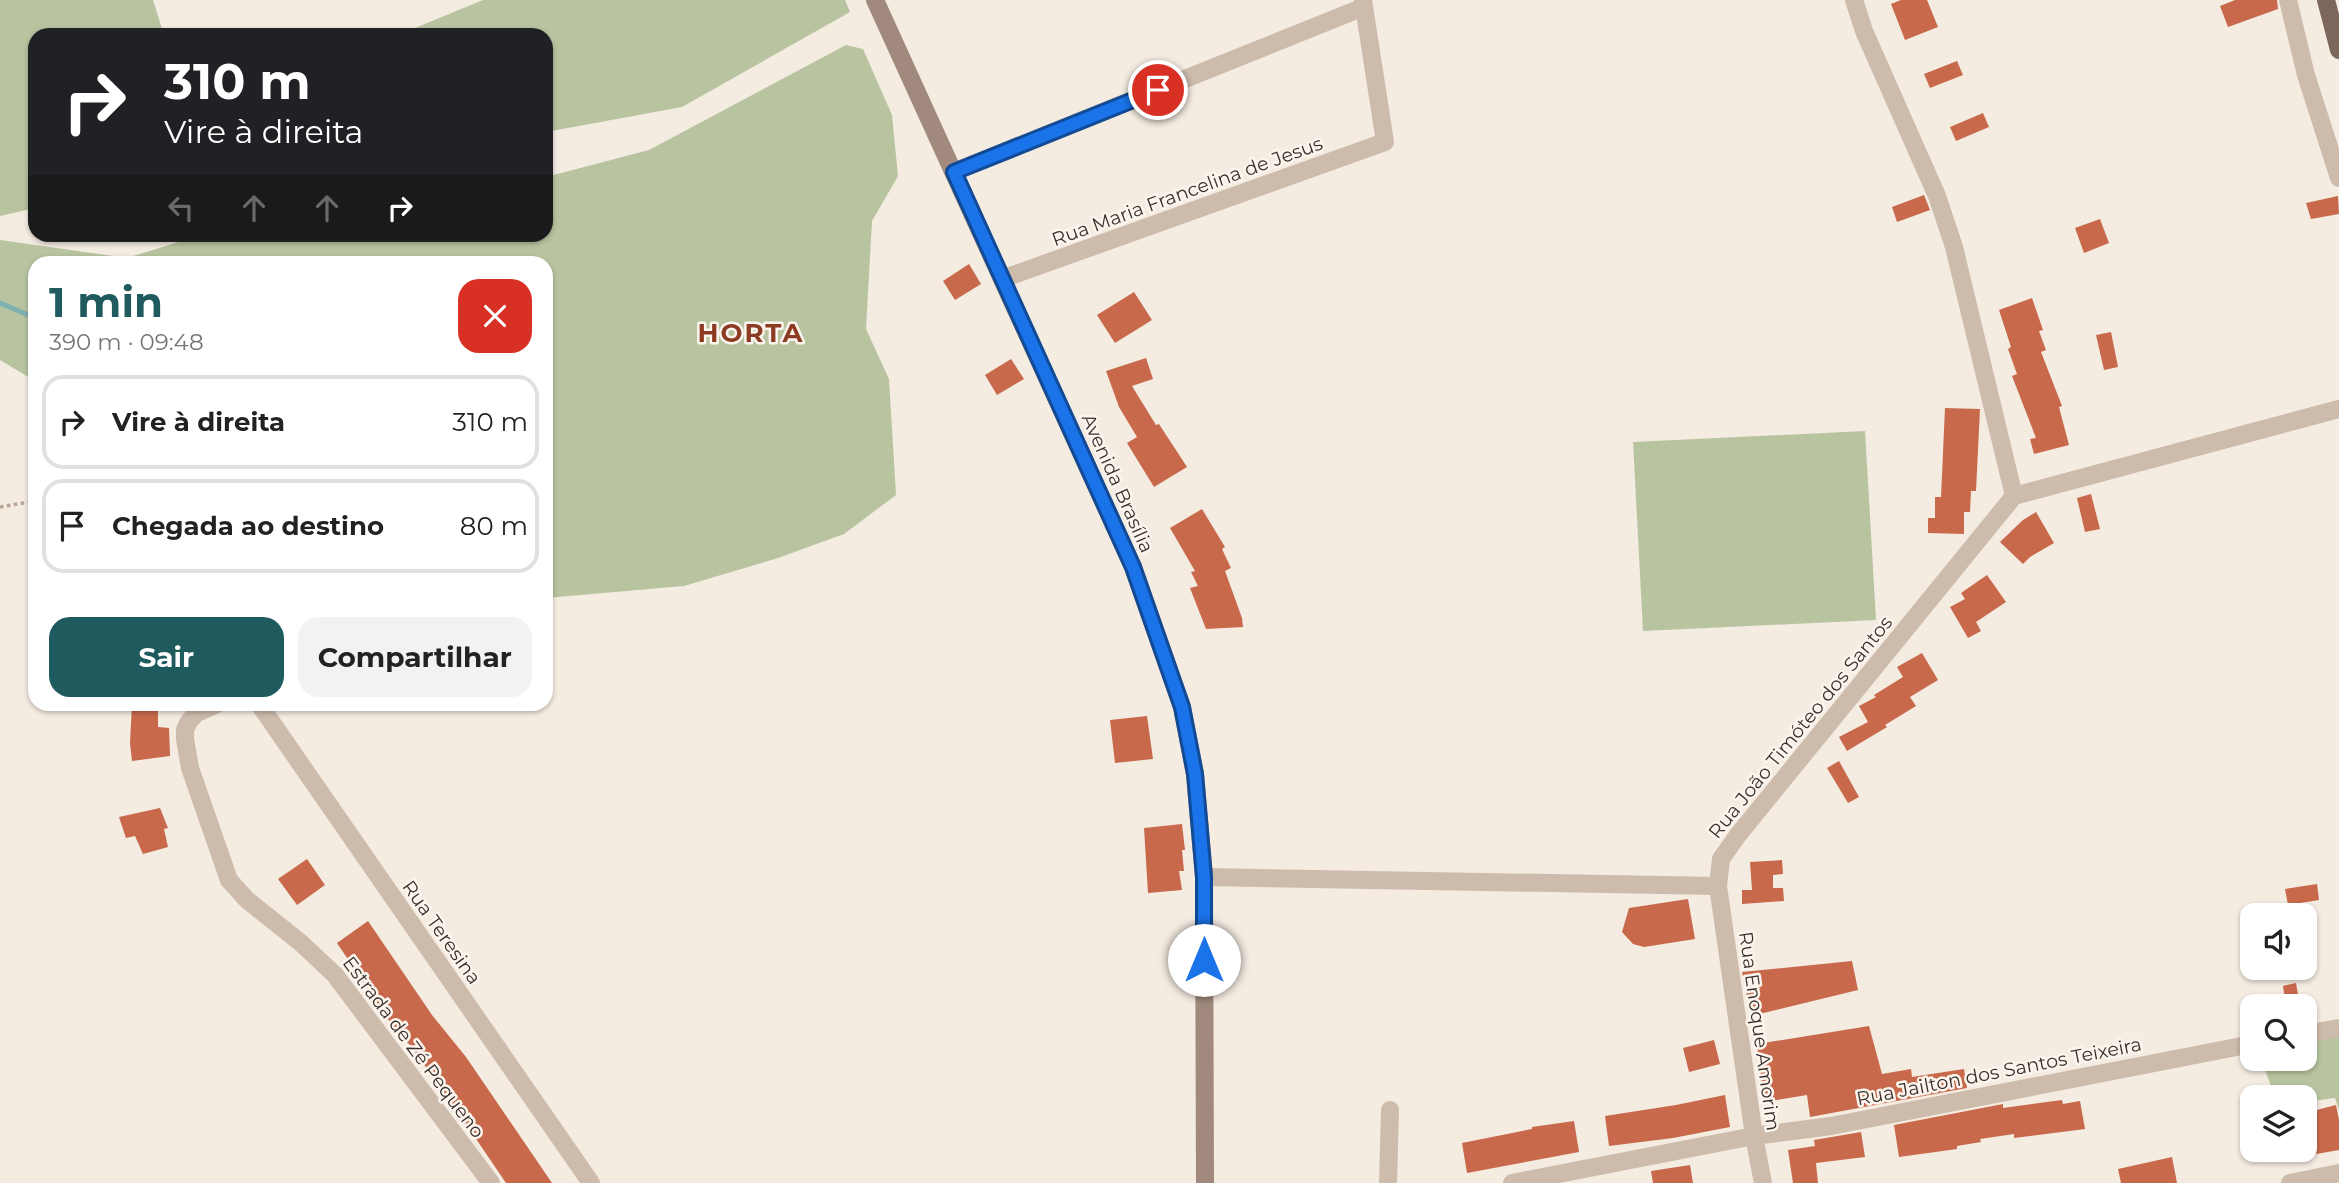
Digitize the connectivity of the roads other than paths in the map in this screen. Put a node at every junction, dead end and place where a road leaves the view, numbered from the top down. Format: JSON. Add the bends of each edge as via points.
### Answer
{"nodes":[{"id":1,"x":876,"y":0,"type":"edge"},
{"id":2,"x":1854,"y":0,"type":"edge"},
{"id":3,"x":2288,"y":0,"type":"edge"},
{"id":4,"x":2326,"y":0,"type":"edge"},
{"id":5,"x":1363,"y":4,"type":"edge"},
{"id":6,"x":2339,"y":50,"type":"edge"},
{"id":7,"x":954,"y":172,"type":"junction"},
{"id":8,"x":2339,"y":178,"type":"edge"},
{"id":9,"x":1002,"y":279,"type":"junction"},
{"id":10,"x":2339,"y":409,"type":"edge"},
{"id":11,"x":2014,"y":496,"type":"junction"},
{"id":12,"x":201,"y":711,"type":"edge"},
{"id":13,"x":264,"y":711,"type":"edge"},
{"id":14,"x":1204,"y":877,"type":"junction"},
{"id":15,"x":1718,"y":886,"type":"junction"},
{"id":16,"x":2339,"y":1028,"type":"edge"},
{"id":17,"x":2317,"y":1032,"type":"edge"},
{"id":18,"x":2240,"y":1046,"type":"edge"},
{"id":19,"x":1390,"y":1110,"type":"dead end"},
{"id":20,"x":1754,"y":1136,"type":"junction"},
{"id":21,"x":2339,"y":1173,"type":"edge"},
{"id":22,"x":491,"y":1183,"type":"edge"},
{"id":23,"x":591,"y":1183,"type":"edge"},
{"id":24,"x":1205,"y":1183,"type":"edge"},
{"id":25,"x":1388,"y":1183,"type":"edge"},
{"id":26,"x":1512,"y":1183,"type":"edge"},
{"id":27,"x":1763,"y":1183,"type":"edge"},
{"id":28,"x":2290,"y":1183,"type":"edge"}],
"edges":[{"from":1,"to":7,"type":"main road","name":"Avenida Brasília"},
{"from":2,"to":11,"type":"street","via":[[1954,247]]},
{"from":3,"to":8,"type":"street"},
{"from":4,"to":6,"type":"main road"},
{"from":5,"to":7,"type":"street"},
{"from":5,"to":9,"type":"street","name":"Rua Maria Francelina de Jesus","via":[[1385,142]]},
{"from":7,"to":9,"type":"main road","name":"Avenida Brasília"},
{"from":9,"to":14,"type":"main road","name":"Avenida Brasília","via":[[1133,567],[1182,707],[1195,774]]},
{"from":10,"to":11,"type":"street"},
{"from":11,"to":15,"type":"street","name":"Rua João Timóteo dos Santos","via":[[1738,835],[1721,859]]},
{"from":12,"to":22,"type":"street","name":"Estrada de Zé Pequeno","via":[[189,720],[185,738],[190,768],[229,880],[335,975]]},
{"from":13,"to":23,"type":"street","name":"Rua Teresina"},
{"from":14,"to":15,"type":"street"},
{"from":14,"to":24,"type":"main road","name":"Avenida Brasília"},
{"from":15,"to":20,"type":"street","name":"Rua Enoque Amorim"},
{"from":16,"to":17,"type":"street"},
{"from":18,"to":20,"type":"street","name":"Rua Jailton dos Santos Teixeira","via":[[1831,1126]]},
{"from":19,"to":25,"type":"street"},
{"from":20,"to":26,"type":"street","name":"Rua Jailton dos Santos Teixeira"},
{"from":20,"to":27,"type":"street","name":"Rua Enoque Amorim"},
{"from":21,"to":28,"type":"street"}]}
